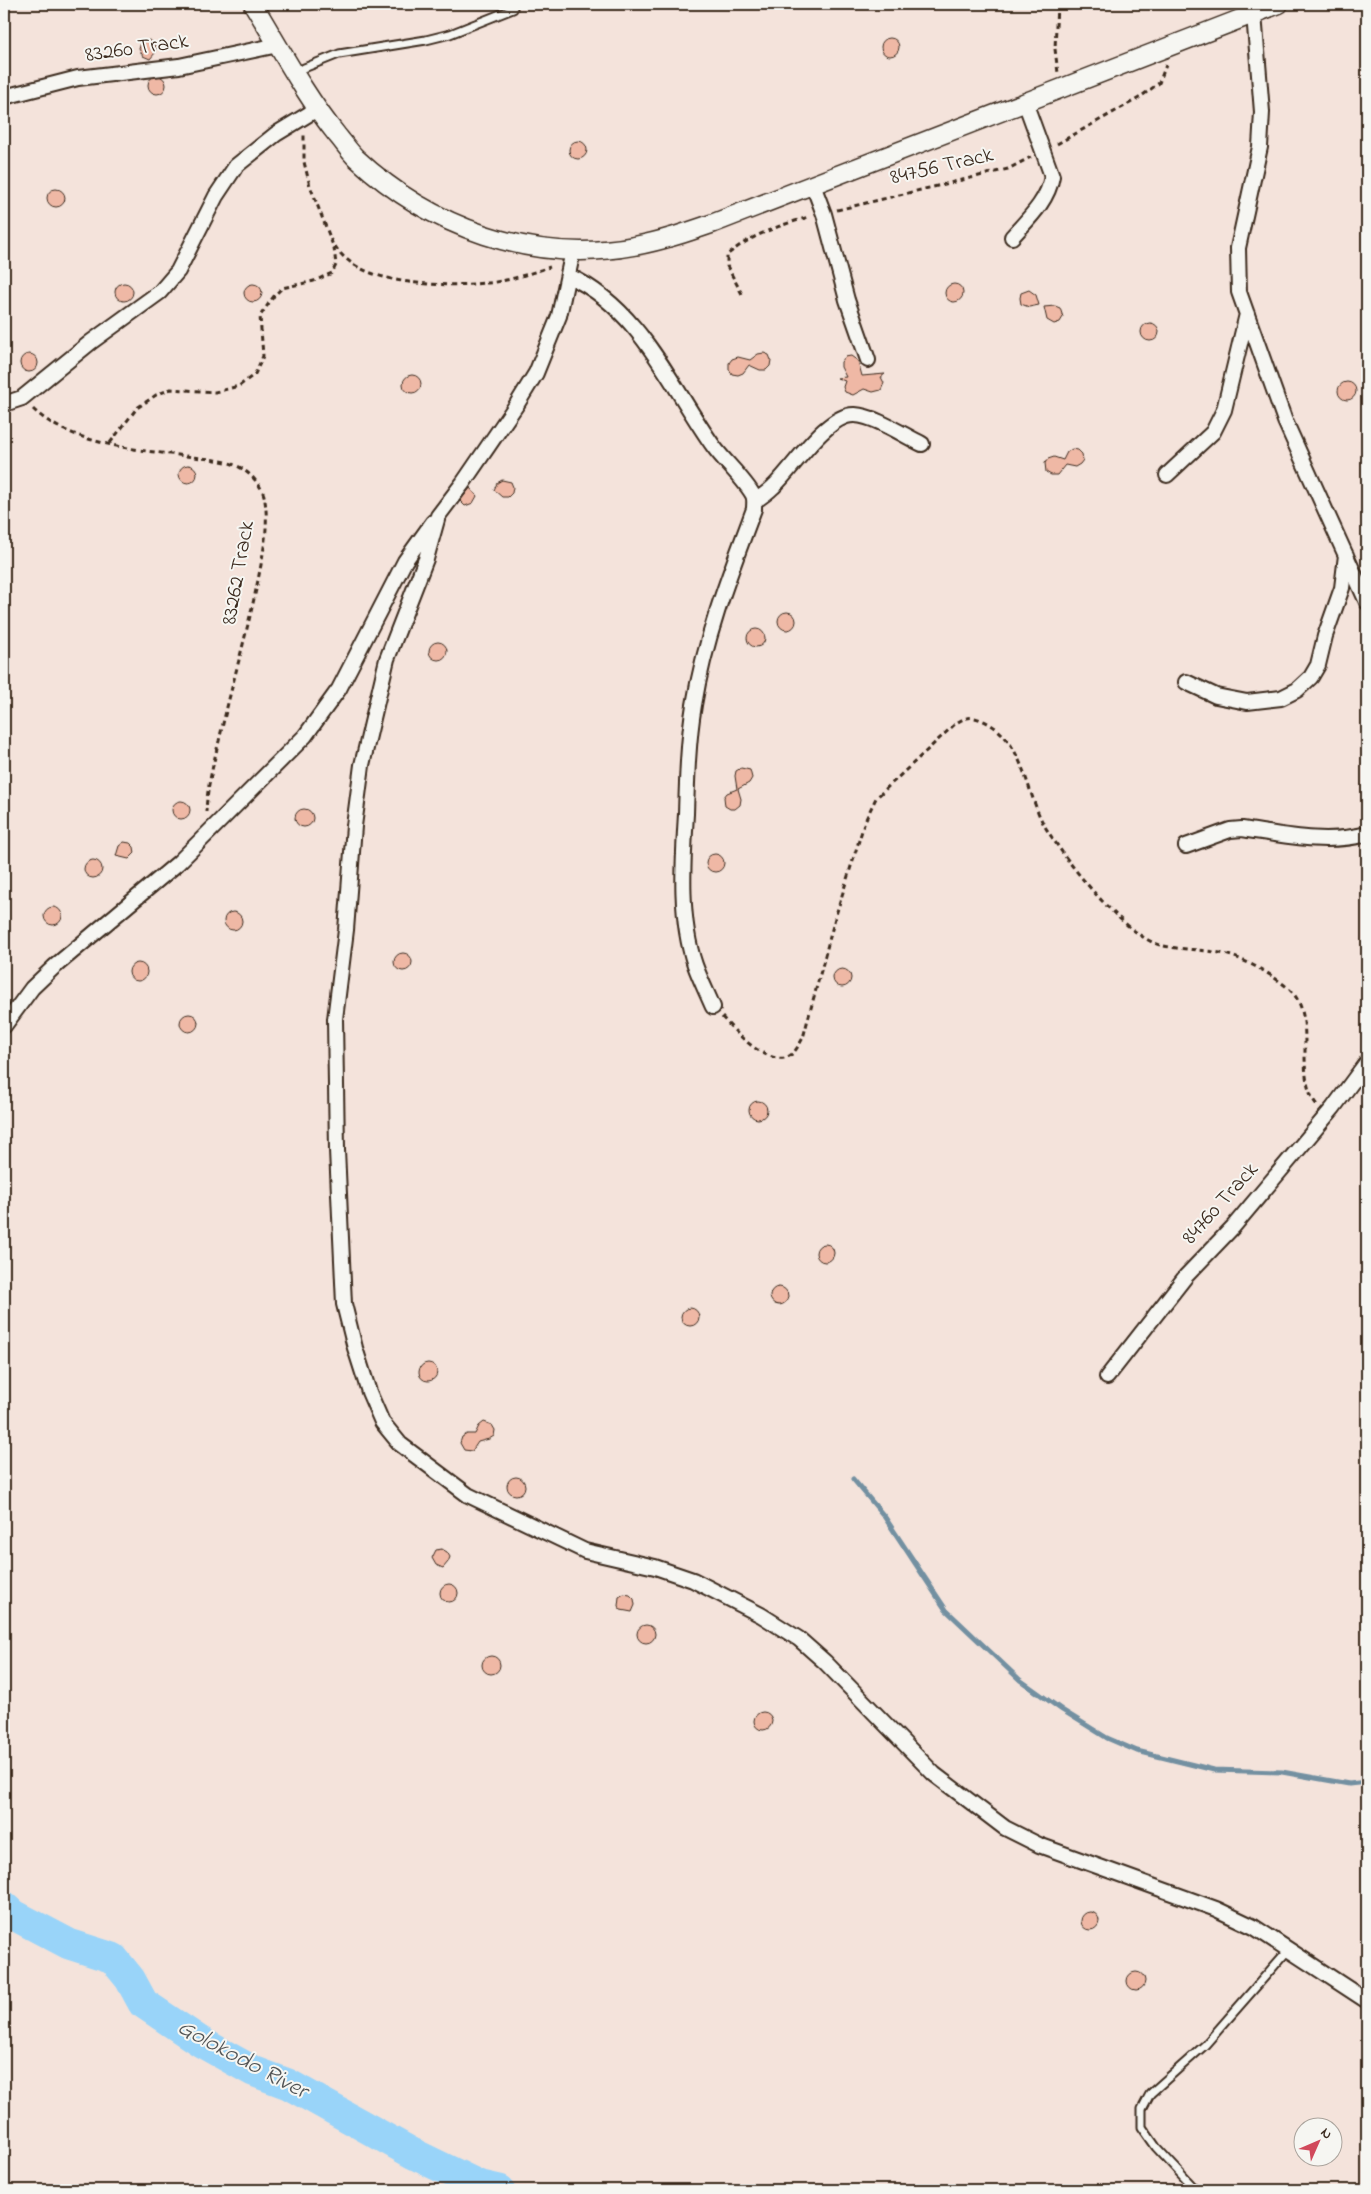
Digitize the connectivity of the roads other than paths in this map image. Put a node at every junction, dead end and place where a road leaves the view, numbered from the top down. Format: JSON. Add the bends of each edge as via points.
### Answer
{"nodes":[{"id":1,"x":253,"y":4,"type":"edge"},
{"id":2,"x":1279,"y":4,"type":"edge"},
{"id":3,"x":512,"y":9,"type":"dead end"},
{"id":4,"x":1254,"y":14,"type":"junction"},
{"id":5,"x":278,"y":45,"type":"junction"},
{"id":6,"x":294,"y":72,"type":"junction"},
{"id":7,"x":4,"y":97,"type":"edge"},
{"id":8,"x":1025,"y":102,"type":"junction"},
{"id":9,"x":317,"y":108,"type":"junction"},
{"id":10,"x":813,"y":185,"type":"junction"},
{"id":11,"x":1012,"y":238,"type":"dead end"},
{"id":12,"x":573,"y":255,"type":"junction"},
{"id":13,"x":569,"y":276,"type":"junction"},
{"id":14,"x":1247,"y":314,"type":"junction"},
{"id":15,"x":868,"y":360,"type":"dead end"},
{"id":16,"x":4,"y":404,"type":"edge"},
{"id":17,"x":922,"y":444,"type":"dead end"},
{"id":18,"x":1167,"y":475,"type":"dead end"},
{"id":19,"x":755,"y":501,"type":"junction"},
{"id":20,"x":438,"y":516,"type":"junction"},
{"id":21,"x":1346,"y":554,"type":"junction"},
{"id":22,"x":1367,"y":602,"type":"edge"},
{"id":23,"x":1186,"y":682,"type":"dead end"},
{"id":24,"x":1367,"y":834,"type":"edge"},
{"id":25,"x":1186,"y":846,"type":"dead end"},
{"id":26,"x":713,"y":1007,"type":"road end"},
{"id":27,"x":4,"y":1026,"type":"edge"},
{"id":28,"x":1367,"y":1062,"type":"edge"},
{"id":29,"x":1107,"y":1377,"type":"dead end"},
{"id":30,"x":1290,"y":1948,"type":"junction"},
{"id":31,"x":1367,"y":2001,"type":"edge"},
{"id":32,"x":1196,"y":2190,"type":"edge"}],
"edges":[{"from":1,"to":5,"type":"street"},
{"from":2,"to":4,"type":"street"},
{"from":3,"to":6,"type":"lane","via":[[450,34],[339,54]]},
{"from":4,"to":8,"type":"street"},
{"from":4,"to":14,"type":"street","via":[[1262,112],[1260,146],[1238,248],[1237,268],[1239,292]]},
{"from":5,"to":6,"type":"street"},
{"from":5,"to":7,"type":"street","name":"83260 Track","via":[[179,66],[78,78]]},
{"from":6,"to":9,"type":"street"},
{"from":8,"to":10,"type":"street"},
{"from":8,"to":11,"type":"street","via":[[1052,176],[1042,202]]},
{"from":9,"to":12,"type":"street","via":[[355,157],[429,212],[499,241]]},
{"from":9,"to":16,"type":"street","via":[[276,134],[236,166],[216,196],[178,271],[160,292],[22,398]]},
{"from":10,"to":12,"type":"street","via":[[666,239]]},
{"from":10,"to":15,"type":"street"},
{"from":12,"to":13,"type":"street"},
{"from":13,"to":19,"type":"street","via":[[593,289],[616,308],[642,338],[671,377],[713,445]]},
{"from":13,"to":20,"type":"street","via":[[559,316],[536,373]]},
{"from":14,"to":18,"type":"street","via":[[1224,410],[1213,432]]},
{"from":14,"to":21,"type":"street","via":[[1284,421]]},
{"from":17,"to":19,"type":"street","via":[[869,418],[854,415],[841,419],[806,448],[774,487]]},
{"from":19,"to":26,"type":"street","via":[[708,644],[694,705],[688,768],[684,897],[695,964]]},
{"from":20,"to":27,"type":"street","via":[[405,561],[339,689],[305,736],[178,863],[32,988]]},
{"from":20,"to":30,"type":"street","via":[[426,560],[387,659],[362,765],[335,1019],[344,1304],[357,1357],[382,1422],[400,1444],[468,1495],[585,1551],[655,1567],[693,1580],[783,1629],[825,1662],[934,1774],[1005,1828],[1039,1845],[1216,1909]]},
{"from":21,"to":22,"type":"street"},
{"from":21,"to":23,"type":"street","via":[[1342,588],[1318,665],[1311,677],[1296,690],[1281,698],[1247,702],[1216,696]]},
{"from":24,"to":25,"type":"street","via":[[1324,840],[1242,829],[1230,830]]},
{"from":28,"to":29,"type":"street","name":"84760 Track","via":[[1333,1108],[1186,1276]]},
{"from":30,"to":31,"type":"street"},
{"from":30,"to":32,"type":"lane","via":[[1205,2045],[1150,2094],[1142,2109],[1142,2127],[1151,2141]]}]}
